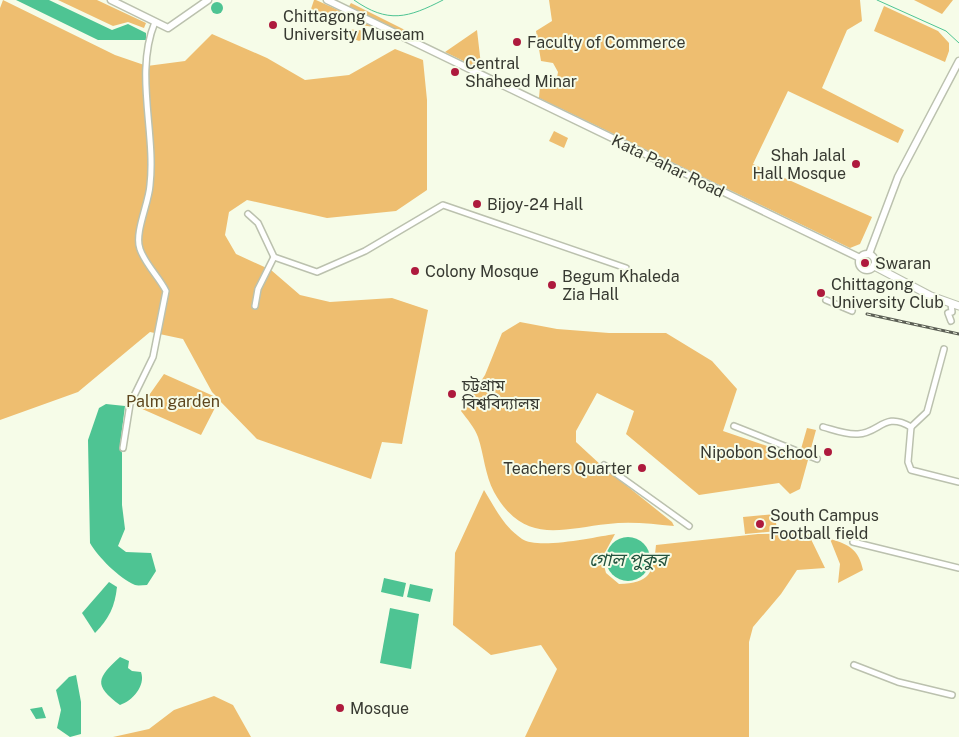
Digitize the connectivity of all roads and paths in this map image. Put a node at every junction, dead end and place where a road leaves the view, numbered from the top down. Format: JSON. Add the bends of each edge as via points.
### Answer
{"nodes":[{"id":1,"x":111,"y":0,"type":"edge"},
{"id":2,"x":208,"y":0,"type":"edge"},
{"id":3,"x":326,"y":0,"type":"edge"},
{"id":4,"x":155,"y":22,"type":"junction"},
{"id":5,"x":959,"y":62,"type":"edge"},
{"id":6,"x":577,"y":122,"type":"junction"},
{"id":7,"x":248,"y":214,"type":"dead end"},
{"id":8,"x":851,"y":254,"type":"dead end"},
{"id":9,"x":869,"y":254,"type":"junction"},
{"id":10,"x":274,"y":257,"type":"junction"},
{"id":11,"x":860,"y":258,"type":"junction"},
{"id":12,"x":874,"y":266,"type":"junction"},
{"id":13,"x":626,"y":268,"type":"dead end"},
{"id":14,"x":826,"y":300,"type":"dead end"},
{"id":15,"x":955,"y":305,"type":"edge"},
{"id":16,"x":255,"y":306,"type":"dead end"},
{"id":17,"x":852,"y":311,"type":"dead end"},
{"id":18,"x":951,"y":320,"type":"dead end"},
{"id":19,"x":944,"y":349,"type":"dead end"},
{"id":20,"x":734,"y":426,"type":"dead end"},
{"id":21,"x":823,"y":427,"type":"dead end"},
{"id":22,"x":911,"y":427,"type":"junction"},
{"id":23,"x":124,"y":448,"type":"dead end"},
{"id":24,"x":818,"y":459,"type":"dead end"},
{"id":25,"x":604,"y":465,"type":"dead end"},
{"id":26,"x":959,"y":482,"type":"edge"},
{"id":27,"x":689,"y":526,"type":"dead end"},
{"id":28,"x":853,"y":542,"type":"dead end"},
{"id":29,"x":959,"y":568,"type":"edge"},
{"id":30,"x":854,"y":665,"type":"dead end"},
{"id":31,"x":952,"y":695,"type":"dead end"}],
"edges":[{"from":1,"to":4,"type":"street"},
{"from":2,"to":4,"type":"street","via":[[168,28]]},
{"from":3,"to":6,"type":"street","name":"Kata Pahar Road"},
{"from":4,"to":23,"type":"street","via":[[147,58],[152,172],[139,248],[166,291],[153,357],[130,404]]},
{"from":5,"to":9,"type":"street","via":[[898,177]]},
{"from":6,"to":8,"type":"street","name":"Kata Pahar Road"},
{"from":6,"to":11,"type":"street","name":"Kata Pahar Road"},
{"from":7,"to":10,"type":"street","via":[[258,223]]},
{"from":9,"to":11,"type":"street"},
{"from":9,"to":12,"type":"street","via":[[875,259]]},
{"from":10,"to":13,"type":"street","via":[[317,272],[365,251],[443,205]]},
{"from":10,"to":16,"type":"street","via":[[258,289]]},
{"from":11,"to":12,"type":"street","via":[[859,263],[864,269]]},
{"from":12,"to":15,"type":"main road"},
{"from":14,"to":17,"type":"street"},
{"from":15,"to":18,"type":"street","via":[[948,313]]},
{"from":19,"to":22,"type":"street","via":[[927,412]]},
{"from":20,"to":24,"type":"street"},
{"from":21,"to":22,"type":"street","via":[[859,434],[885,422],[899,422]]},
{"from":22,"to":26,"type":"street","via":[[908,462],[911,470]]},
{"from":25,"to":27,"type":"street"},
{"from":28,"to":29,"type":"street"},
{"from":30,"to":31,"type":"street","via":[[898,682]]}]}
